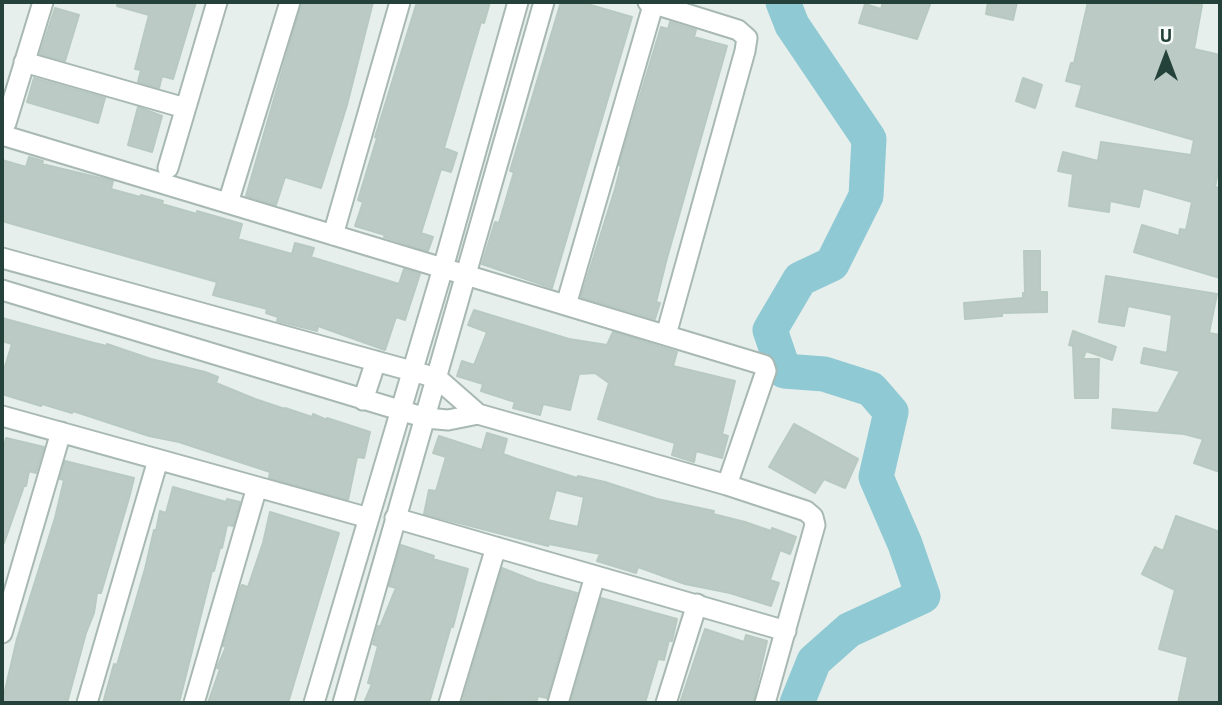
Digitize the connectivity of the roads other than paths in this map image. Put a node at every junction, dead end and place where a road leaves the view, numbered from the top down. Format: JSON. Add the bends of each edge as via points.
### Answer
{"nodes":[{"id":1,"x":43,"y":2,"type":"edge"},
{"id":2,"x":217,"y":2,"type":"edge"},
{"id":3,"x":290,"y":2,"type":"edge"},
{"id":4,"x":400,"y":2,"type":"edge"},
{"id":5,"x":518,"y":2,"type":"edge"},
{"id":6,"x":544,"y":2,"type":"edge"},
{"id":7,"x":652,"y":2,"type":"edge"},
{"id":8,"x":24,"y":62,"type":"junction"},
{"id":9,"x":186,"y":108,"type":"junction"},
{"id":10,"x":4,"y":129,"type":"edge"},
{"id":11,"x":168,"y":168,"type":"dead end"},
{"id":12,"x":228,"y":203,"type":"junction"},
{"id":13,"x":334,"y":235,"type":"junction"},
{"id":14,"x":2,"y":258,"type":"edge"},
{"id":15,"x":443,"y":268,"type":"junction"},
{"id":16,"x":466,"y":275,"type":"junction"},
{"id":17,"x":2,"y":290,"type":"edge"},
{"id":18,"x":566,"y":304,"type":"junction"},
{"id":19,"x":666,"y":335,"type":"junction"},
{"id":20,"x":376,"y":361,"type":"junction"},
{"id":21,"x":412,"y":371,"type":"junction"},
{"id":22,"x":437,"y":378,"type":"junction"},
{"id":23,"x":363,"y":400,"type":"junction"},
{"id":24,"x":400,"y":411,"type":"junction"},
{"id":25,"x":478,"y":414,"type":"junction"},
{"id":26,"x":2,"y":416,"type":"edge"},
{"id":27,"x":426,"y":418,"type":"junction"},
{"id":28,"x":61,"y":432,"type":"junction"},
{"id":29,"x":158,"y":460,"type":"junction"},
{"id":30,"x":727,"y":485,"type":"junction"},
{"id":31,"x":257,"y":487,"type":"junction"},
{"id":32,"x":369,"y":518,"type":"junction"},
{"id":33,"x":395,"y":518,"type":"junction"},
{"id":34,"x":496,"y":547,"type":"junction"},
{"id":35,"x":596,"y":576,"type":"junction"},
{"id":36,"x":697,"y":604,"type":"junction"},
{"id":37,"x":786,"y":631,"type":"junction"},
{"id":38,"x":2,"y":633,"type":"edge"},
{"id":39,"x":87,"y":703,"type":"edge"},
{"id":40,"x":194,"y":703,"type":"edge"},
{"id":41,"x":314,"y":703,"type":"edge"},
{"id":42,"x":343,"y":703,"type":"edge"},
{"id":43,"x":449,"y":703,"type":"edge"},
{"id":44,"x":558,"y":703,"type":"edge"},
{"id":45,"x":666,"y":703,"type":"edge"},
{"id":46,"x":765,"y":703,"type":"edge"}],
"edges":[{"from":1,"to":8,"type":"street"},
{"from":2,"to":9,"type":"street"},
{"from":3,"to":12,"type":"street"},
{"from":4,"to":13,"type":"street"},
{"from":5,"to":15,"type":"street"},
{"from":6,"to":16,"type":"street"},
{"from":7,"to":18,"type":"street"},
{"from":7,"to":19,"type":"street","via":[[738,30],[747,38]]},
{"from":8,"to":9,"type":"street"},
{"from":8,"to":10,"type":"street"},
{"from":9,"to":11,"type":"street"},
{"from":10,"to":12,"type":"street"},
{"from":12,"to":13,"type":"street"},
{"from":13,"to":15,"type":"street"},
{"from":14,"to":20,"type":"street"},
{"from":15,"to":16,"type":"street"},
{"from":15,"to":21,"type":"street"},
{"from":16,"to":18,"type":"street"},
{"from":16,"to":22,"type":"street"},
{"from":17,"to":23,"type":"street"},
{"from":18,"to":19,"type":"street"},
{"from":19,"to":30,"type":"street","via":[[766,367]]},
{"from":20,"to":21,"type":"street"},
{"from":20,"to":23,"type":"street"},
{"from":21,"to":22,"type":"street"},
{"from":21,"to":24,"type":"street"},
{"from":22,"to":25,"type":"street"},
{"from":22,"to":27,"type":"street"},
{"from":23,"to":24,"type":"street"},
{"from":24,"to":27,"type":"street"},
{"from":24,"to":32,"type":"street"},
{"from":25,"to":27,"type":"street","via":[[448,420]]},
{"from":25,"to":30,"type":"street"},
{"from":26,"to":28,"type":"street"},
{"from":27,"to":33,"type":"street"},
{"from":28,"to":29,"type":"street"},
{"from":28,"to":38,"type":"street"},
{"from":29,"to":31,"type":"street"},
{"from":29,"to":39,"type":"street"},
{"from":30,"to":37,"type":"street","via":[[813,517],[815,525]]},
{"from":31,"to":32,"type":"street"},
{"from":31,"to":40,"type":"street"},
{"from":32,"to":41,"type":"street"},
{"from":33,"to":34,"type":"street"},
{"from":33,"to":42,"type":"street"},
{"from":34,"to":35,"type":"street"},
{"from":34,"to":43,"type":"street"},
{"from":35,"to":36,"type":"street"},
{"from":35,"to":44,"type":"street"},
{"from":36,"to":37,"type":"street"},
{"from":36,"to":45,"type":"street"},
{"from":37,"to":46,"type":"street"}]}
